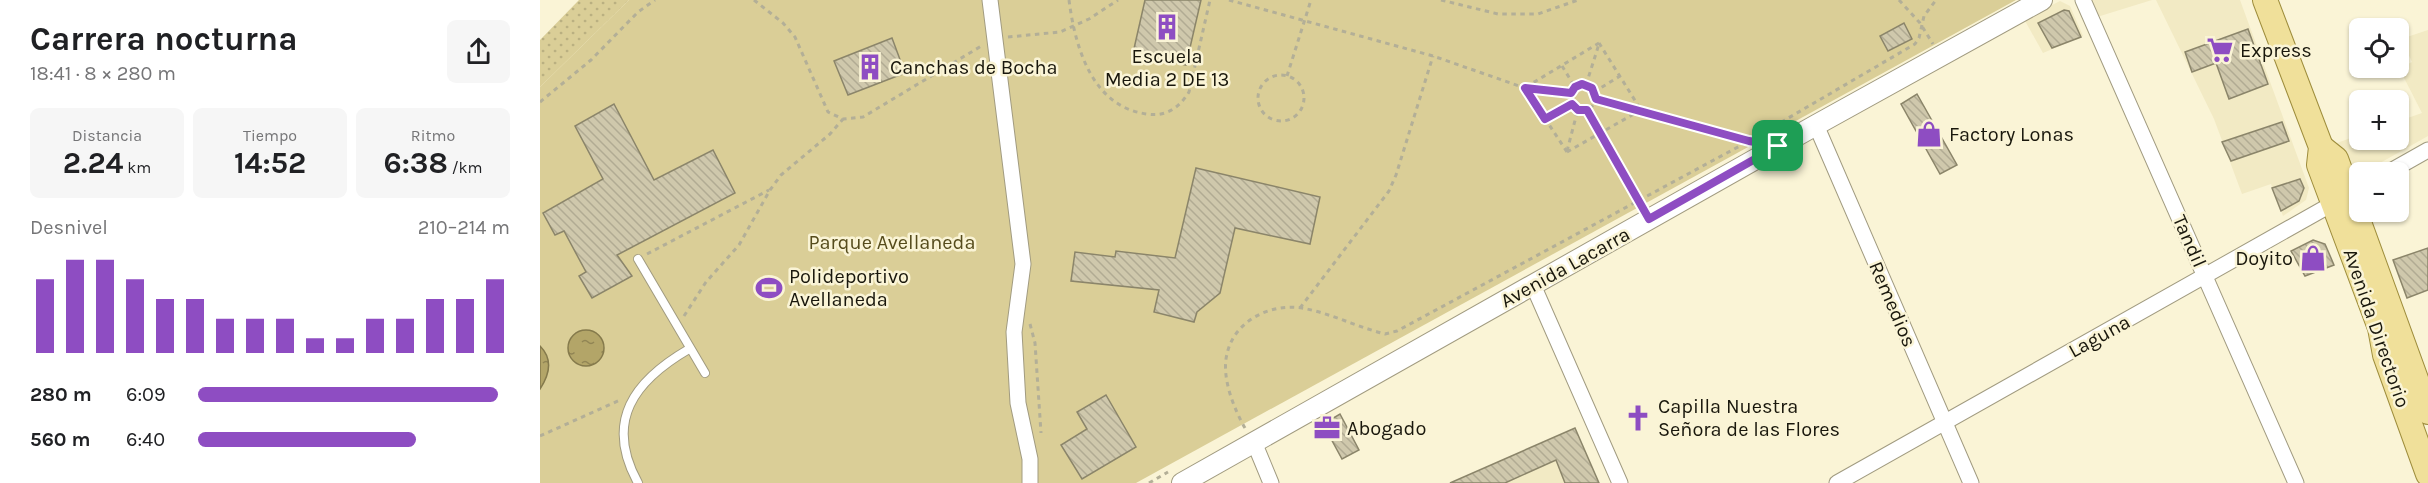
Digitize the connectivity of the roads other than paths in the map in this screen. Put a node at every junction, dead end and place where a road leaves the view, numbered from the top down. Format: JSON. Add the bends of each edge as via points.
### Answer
{"nodes":[{"id":1,"x":990,"y":0,"type":"edge"},
{"id":2,"x":2042,"y":0,"type":"edge"},
{"id":3,"x":2083,"y":0,"type":"edge"},
{"id":4,"x":2265,"y":0,"type":"edge"},
{"id":5,"x":1816,"y":125,"type":"junction"},
{"id":6,"x":2428,"y":150,"type":"edge"},
{"id":7,"x":2407,"y":162,"type":"edge"},
{"id":8,"x":2347,"y":196,"type":"edge"},
{"id":9,"x":638,"y":259,"type":"road end"},
{"id":10,"x":2206,"y":276,"type":"junction"},
{"id":11,"x":1533,"y":285,"type":"junction"},
{"id":12,"x":2380,"y":328,"type":"junction"},
{"id":13,"x":689,"y":349,"type":"junction"},
{"id":14,"x":2394,"y":351,"type":"dead end"},
{"id":15,"x":705,"y":373,"type":"dead end"},
{"id":16,"x":2428,"y":412,"type":"edge"},
{"id":17,"x":1945,"y":423,"type":"junction"},
{"id":18,"x":1254,"y":442,"type":"junction"},
{"id":19,"x":2428,"y":474,"type":"edge"},
{"id":20,"x":638,"y":483,"type":"edge"},
{"id":21,"x":1030,"y":483,"type":"edge"},
{"id":22,"x":1182,"y":483,"type":"edge"},
{"id":23,"x":1271,"y":483,"type":"edge"},
{"id":24,"x":1620,"y":483,"type":"edge"},
{"id":25,"x":1837,"y":483,"type":"edge"},
{"id":26,"x":1971,"y":483,"type":"edge"},
{"id":27,"x":2296,"y":483,"type":"edge"}],
"edges":[{"from":1,"to":21,"type":"street","via":[[1023,264],[1014,332],[1018,403],[1030,459]]},
{"from":2,"to":5,"type":"street","name":"Avenida Lacarra"},
{"from":3,"to":10,"type":"street","name":"Tandil"},
{"from":4,"to":8,"type":"main road","name":"Avenida Directorio","via":[[2321,147],[2336,159]]},
{"from":5,"to":11,"type":"street","name":"Avenida Lacarra"},
{"from":5,"to":17,"type":"street","name":"Remedios"},
{"from":6,"to":7,"type":"street"},
{"from":8,"to":10,"type":"street","name":"Laguna"},
{"from":8,"to":12,"type":"main road","name":"Avenida Directorio"},
{"from":8,"to":16,"type":"main road","name":"Avenida Directorio"},
{"from":9,"to":13,"type":"lane"},
{"from":10,"to":17,"type":"street","name":"Laguna"},
{"from":10,"to":27,"type":"street","name":"Tandil"},
{"from":11,"to":18,"type":"street","name":"Avenida Lacarra"},
{"from":11,"to":24,"type":"street"},
{"from":12,"to":14,"type":"lane"},
{"from":12,"to":19,"type":"main road","name":"Avenida Directorio","via":[[2385,355]]},
{"from":13,"to":15,"type":"lane"},
{"from":13,"to":20,"type":"lane","via":[[665,363],[637,393],[624,419],[629,465]]},
{"from":17,"to":25,"type":"street","name":"Laguna"},
{"from":17,"to":26,"type":"street","name":"Remedios"},
{"from":18,"to":22,"type":"street","name":"Avenida Lacarra"},
{"from":18,"to":23,"type":"street"}]}
